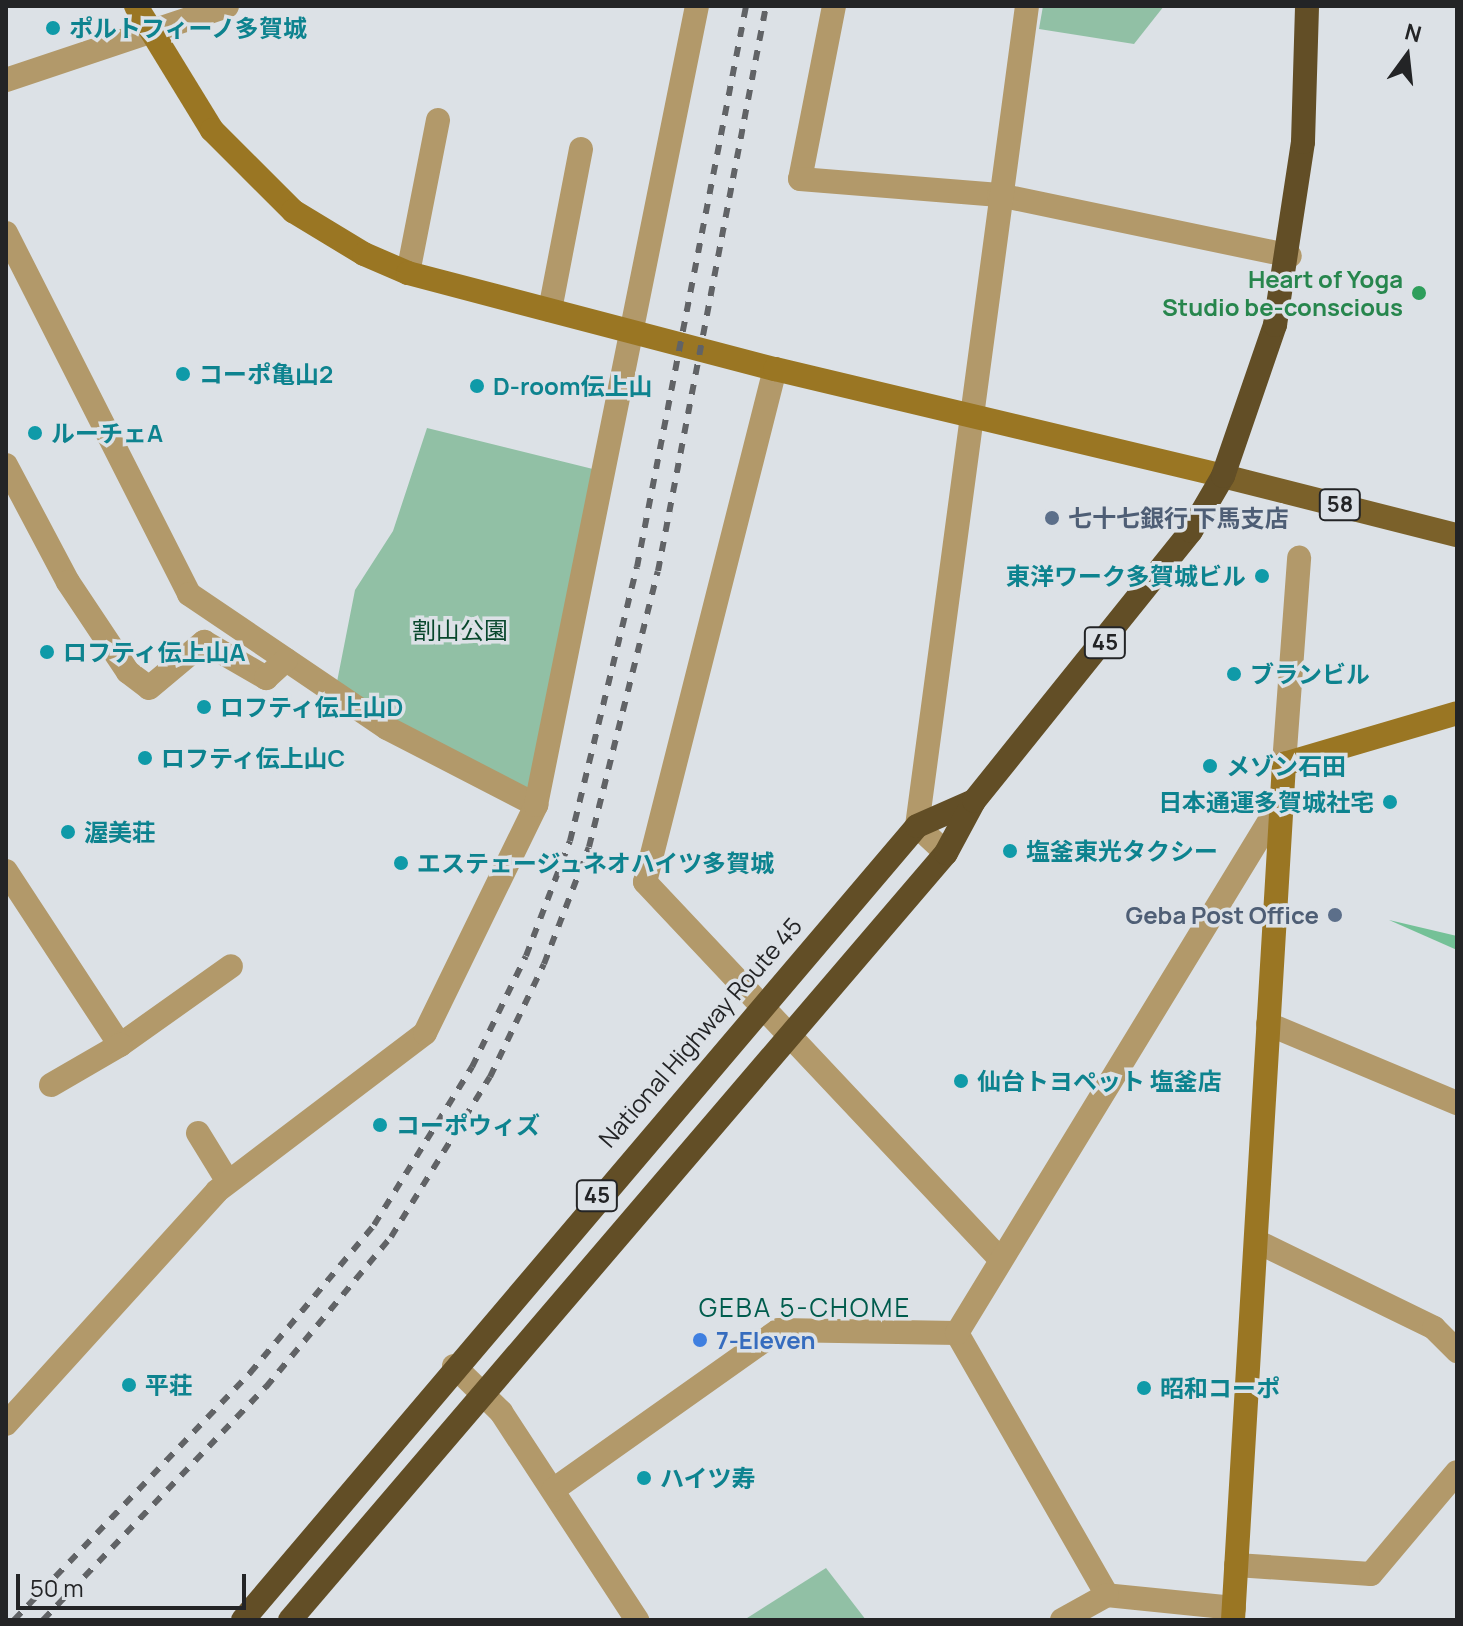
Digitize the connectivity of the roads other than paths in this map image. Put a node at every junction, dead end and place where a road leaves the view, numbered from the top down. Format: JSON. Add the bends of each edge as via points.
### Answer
{"nodes":[{"id":1,"x":136,"y":6,"type":"edge"},
{"id":2,"x":227,"y":6,"type":"edge"},
{"id":3,"x":697,"y":6,"type":"edge"},
{"id":4,"x":834,"y":6,"type":"edge"},
{"id":5,"x":1027,"y":6,"type":"edge"},
{"id":6,"x":1307,"y":6,"type":"edge"},
{"id":7,"x":149,"y":32,"type":"junction"},
{"id":8,"x":6,"y":80,"type":"edge"},
{"id":9,"x":438,"y":120,"type":"dead end"},
{"id":10,"x":581,"y":149,"type":"dead end"},
{"id":11,"x":999,"y":195,"type":"junction"},
{"id":12,"x":6,"y":233,"type":"edge"},
{"id":13,"x":1290,"y":256,"type":"junction"},
{"id":14,"x":408,"y":273,"type":"junction"},
{"id":15,"x":550,"y":310,"type":"junction"},
{"id":16,"x":634,"y":331,"type":"junction"},
{"id":17,"x":775,"y":369,"type":"junction"},
{"id":18,"x":970,"y":417,"type":"junction"},
{"id":19,"x":6,"y":465,"type":"edge"},
{"id":20,"x":1223,"y":476,"type":"junction"},
{"id":21,"x":1457,"y":535,"type":"edge"},
{"id":22,"x":1299,"y":558,"type":"dead end"},
{"id":23,"x":286,"y":660,"type":"junction"},
{"id":24,"x":1457,"y":713,"type":"edge"},
{"id":25,"x":1284,"y":764,"type":"junction"},
{"id":26,"x":974,"y":801,"type":"junction"},
{"id":27,"x":1281,"y":802,"type":"junction"},
{"id":28,"x":536,"y":805,"type":"junction"},
{"id":29,"x":917,"y":826,"type":"junction"},
{"id":30,"x":946,"y":853,"type":"junction"},
{"id":31,"x":6,"y":871,"type":"edge"},
{"id":32,"x":231,"y":966,"type":"dead end"},
{"id":33,"x":760,"y":1004,"type":"junction"},
{"id":34,"x":1268,"y":1024,"type":"junction"},
{"id":35,"x":793,"y":1034,"type":"junction"},
{"id":36,"x":120,"y":1045,"type":"junction"},
{"id":37,"x":51,"y":1085,"type":"dead end"},
{"id":38,"x":1457,"y":1103,"type":"edge"},
{"id":39,"x":198,"y":1133,"type":"dead end"},
{"id":40,"x":228,"y":1182,"type":"junction"},
{"id":41,"x":1256,"y":1241,"type":"junction"},
{"id":42,"x":1000,"y":1259,"type":"junction"},
{"id":43,"x":957,"y":1333,"type":"junction"},
{"id":44,"x":1457,"y":1351,"type":"edge"},
{"id":45,"x":454,"y":1366,"type":"junction"},
{"id":46,"x":483,"y":1395,"type":"junction"},
{"id":47,"x":6,"y":1424,"type":"edge"},
{"id":48,"x":1457,"y":1472,"type":"edge"},
{"id":49,"x":553,"y":1490,"type":"junction"},
{"id":50,"x":1236,"y":1565,"type":"junction"},
{"id":51,"x":1107,"y":1595,"type":"junction"},
{"id":52,"x":1234,"y":1614,"type":"edge"},
{"id":53,"x":243,"y":1620,"type":"edge"},
{"id":54,"x":290,"y":1620,"type":"edge"},
{"id":55,"x":637,"y":1620,"type":"edge"},
{"id":56,"x":1062,"y":1620,"type":"edge"}],
"edges":[{"from":1,"to":7,"type":"street"},
{"from":2,"to":7,"type":"street"},
{"from":3,"to":16,"type":"street"},
{"from":4,"to":11,"type":"street","via":[[800,179]]},
{"from":5,"to":11,"type":"street"},
{"from":6,"to":13,"type":"highway","name":"National Highway Route 45","number":"45"},
{"from":7,"to":8,"type":"street"},
{"from":7,"to":14,"type":"street","via":[[212,130],[293,211]]},
{"from":9,"to":14,"type":"street"},
{"from":10,"to":15,"type":"street"},
{"from":11,"to":13,"type":"street"},
{"from":11,"to":18,"type":"street"},
{"from":12,"to":23,"type":"street","via":[[189,594]]},
{"from":13,"to":20,"type":"highway","name":"National Highway Route 45","number":"45"},
{"from":14,"to":15,"type":"street"},
{"from":15,"to":16,"type":"street"},
{"from":16,"to":17,"type":"street"},
{"from":16,"to":28,"type":"street"},
{"from":17,"to":18,"type":"street"},
{"from":17,"to":33,"type":"street","via":[[645,882]]},
{"from":18,"to":20,"type":"street"},
{"from":18,"to":29,"type":"street"},
{"from":19,"to":23,"type":"street","via":[[68,582],[128,672],[149,688],[204,642],[266,678]]},
{"from":20,"to":21,"type":"main road","number":"58"},
{"from":20,"to":26,"type":"highway","name":"National Highway Route 45","number":"45","via":[[1120,623]]},
{"from":22,"to":25,"type":"street"},
{"from":23,"to":28,"type":"street","via":[[387,728]]},
{"from":24,"to":25,"type":"street"},
{"from":25,"to":27,"type":"street"},
{"from":26,"to":29,"type":"highway","name":"National Highway Route 45","number":"45"},
{"from":26,"to":30,"type":"highway","name":"National Highway Route 45","number":"45"},
{"from":27,"to":34,"type":"street"},
{"from":27,"to":42,"type":"street"},
{"from":28,"to":40,"type":"street","via":[[425,1033]]},
{"from":29,"to":30,"type":"street"},
{"from":29,"to":33,"type":"highway","name":"National Highway Route 45","number":"45"},
{"from":30,"to":35,"type":"highway","name":"National Highway Route 45","number":"45"},
{"from":31,"to":36,"type":"street"},
{"from":32,"to":36,"type":"street"},
{"from":33,"to":35,"type":"street"},
{"from":33,"to":45,"type":"highway","name":"National Highway Route 45","number":"45"},
{"from":34,"to":38,"type":"street"},
{"from":34,"to":41,"type":"street"},
{"from":35,"to":42,"type":"street"},
{"from":35,"to":46,"type":"highway","name":"National Highway Route 45","number":"45"},
{"from":36,"to":37,"type":"street"},
{"from":39,"to":40,"type":"street"},
{"from":40,"to":47,"type":"street"},
{"from":41,"to":44,"type":"street","via":[[1434,1328]]},
{"from":41,"to":50,"type":"street"},
{"from":42,"to":43,"type":"street"},
{"from":43,"to":49,"type":"street","via":[[779,1330]]},
{"from":43,"to":51,"type":"street"},
{"from":45,"to":46,"type":"street"},
{"from":45,"to":53,"type":"highway","name":"National Highway Route 45","number":"45"},
{"from":46,"to":49,"type":"street"},
{"from":46,"to":54,"type":"highway","name":"National Highway Route 45","number":"45"},
{"from":48,"to":50,"type":"street","via":[[1371,1574]]},
{"from":49,"to":55,"type":"street"},
{"from":50,"to":52,"type":"street"},
{"from":51,"to":52,"type":"street"},
{"from":51,"to":56,"type":"street"}]}
